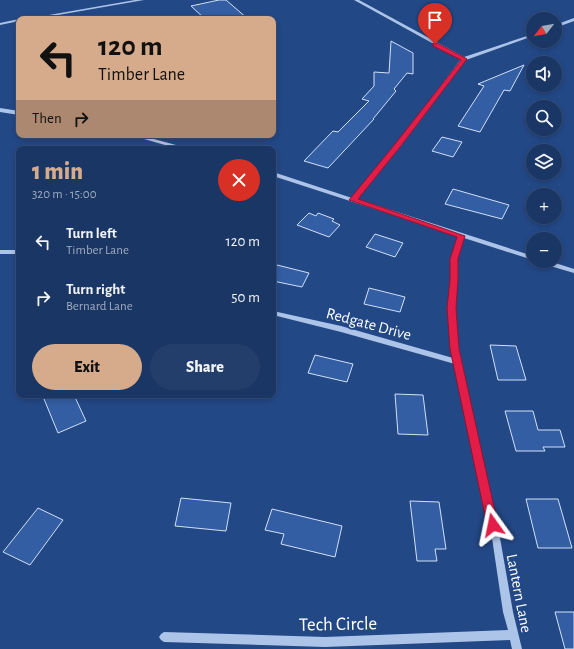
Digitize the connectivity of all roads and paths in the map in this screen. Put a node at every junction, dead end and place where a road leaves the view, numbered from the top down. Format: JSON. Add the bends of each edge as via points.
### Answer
{"nodes":[{"id":1,"x":142,"y":0,"type":"edge"},
{"id":2,"x":356,"y":0,"type":"edge"},
{"id":3,"x":46,"y":16,"type":"edge"},
{"id":4,"x":574,"y":19,"type":"edge"},
{"id":5,"x":16,"y":21,"type":"edge"},
{"id":6,"x":0,"y":24,"type":"edge"},
{"id":7,"x":562,"y":24,"type":"edge"},
{"id":8,"x":526,"y":37,"type":"edge"},
{"id":9,"x":464,"y":59,"type":"junction"},
{"id":10,"x":0,"y":110,"type":"edge"},
{"id":11,"x":16,"y":113,"type":"edge"},
{"id":12,"x":144,"y":138,"type":"edge"},
{"id":13,"x":174,"y":146,"type":"edge"},
{"id":14,"x":276,"y":175,"type":"edge"},
{"id":15,"x":353,"y":200,"type":"junction"},
{"id":16,"x":461,"y":236,"type":"junction"},
{"id":17,"x":0,"y":252,"type":"edge"},
{"id":18,"x":16,"y":252,"type":"edge"},
{"id":19,"x":526,"y":256,"type":"edge"},
{"id":20,"x":562,"y":267,"type":"edge"},
{"id":21,"x":574,"y":271,"type":"edge"},
{"id":22,"x":276,"y":314,"type":"edge"},
{"id":23,"x":457,"y":362,"type":"junction"},
{"id":24,"x":513,"y":635,"type":"junction"},
{"id":25,"x":164,"y":638,"type":"dead end"},
{"id":26,"x":517,"y":649,"type":"edge"}],
"edges":[{"from":1,"to":3,"type":"street"},
{"from":2,"to":9,"type":"street"},
{"from":4,"to":7,"type":"street"},
{"from":5,"to":6,"type":"street"},
{"from":8,"to":9,"type":"street"},
{"from":9,"to":15,"type":"street"},
{"from":10,"to":11,"type":"street"},
{"from":12,"to":13,"type":"street"},
{"from":14,"to":15,"type":"street"},
{"from":15,"to":16,"type":"street"},
{"from":16,"to":19,"type":"street"},
{"from":16,"to":23,"type":"street","name":"Lantern Lane","via":[[454,259],[451,308]]},
{"from":17,"to":18,"type":"street"},
{"from":20,"to":21,"type":"street"},
{"from":22,"to":23,"type":"street","name":"Redgate Drive"},
{"from":23,"to":24,"type":"street","name":"Lantern Lane","via":[[496,538]]},
{"from":24,"to":25,"type":"street","name":"Tech Circle","via":[[325,642]]},
{"from":24,"to":26,"type":"street","name":"Lantern Lane"}]}
